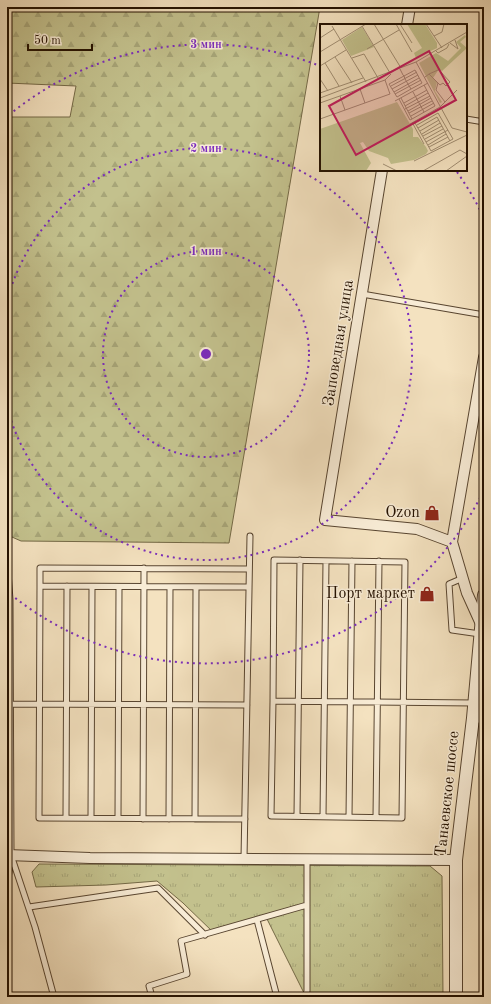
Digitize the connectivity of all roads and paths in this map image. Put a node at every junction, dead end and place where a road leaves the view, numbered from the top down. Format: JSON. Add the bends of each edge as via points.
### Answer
{"nodes":[{"id":1,"x":410,"y":7,"type":"edge"},
{"id":2,"x":407,"y":24,"type":"edge"},
{"id":3,"x":467,"y":119,"type":"edge"},
{"id":4,"x":484,"y":122,"type":"edge"},
{"id":5,"x":382,"y":171,"type":"edge"},
{"id":6,"x":362,"y":294,"type":"junction"},
{"id":7,"x":484,"y":315,"type":"edge"},
{"id":8,"x":484,"y":357,"type":"edge"},
{"id":9,"x":250,"y":536,"type":"dead end"},
{"id":10,"x":452,"y":542,"type":"junction"},
{"id":11,"x":7,"y":558,"type":"edge"},
{"id":12,"x":300,"y":560,"type":"junction"},
{"id":13,"x":326,"y":561,"type":"junction"},
{"id":14,"x":352,"y":561,"type":"junction"},
{"id":15,"x":379,"y":561,"type":"junction"},
{"id":16,"x":144,"y":568,"type":"junction"},
{"id":17,"x":249,"y":569,"type":"junction"},
{"id":18,"x":463,"y":578,"type":"junction"},
{"id":19,"x":40,"y":586,"type":"junction"},
{"id":20,"x":67,"y":586,"type":"junction"},
{"id":21,"x":92,"y":586,"type":"junction"},
{"id":22,"x":119,"y":587,"type":"junction"},
{"id":23,"x":144,"y":587,"type":"junction"},
{"id":24,"x":170,"y":587,"type":"junction"},
{"id":25,"x":196,"y":587,"type":"junction"},
{"id":26,"x":249,"y":587,"type":"junction"},
{"id":27,"x":484,"y":595,"type":"edge"},
{"id":28,"x":482,"y":620,"type":"edge"},
{"id":29,"x":272,"y":701,"type":"junction"},
{"id":30,"x":298,"y":701,"type":"junction"},
{"id":31,"x":325,"y":701,"type":"junction"},
{"id":32,"x":350,"y":702,"type":"junction"},
{"id":33,"x":377,"y":702,"type":"junction"},
{"id":34,"x":403,"y":702,"type":"junction"},
{"id":35,"x":474,"y":703,"type":"junction"},
{"id":36,"x":11,"y":704,"type":"junction"},
{"id":37,"x":40,"y":704,"type":"junction"},
{"id":38,"x":66,"y":705,"type":"junction"},
{"id":39,"x":92,"y":705,"type":"junction"},
{"id":40,"x":118,"y":705,"type":"junction"},
{"id":41,"x":143,"y":705,"type":"junction"},
{"id":42,"x":170,"y":705,"type":"junction"},
{"id":43,"x":196,"y":705,"type":"junction"},
{"id":44,"x":247,"y":705,"type":"junction"},
{"id":45,"x":478,"y":717,"type":"edge"},
{"id":46,"x":297,"y":816,"type":"junction"},
{"id":47,"x":323,"y":817,"type":"junction"},
{"id":48,"x":349,"y":817,"type":"junction"},
{"id":49,"x":376,"y":817,"type":"junction"},
{"id":50,"x":66,"y":818,"type":"junction"},
{"id":51,"x":91,"y":818,"type":"junction"},
{"id":52,"x":118,"y":818,"type":"junction"},
{"id":53,"x":143,"y":819,"type":"junction"},
{"id":54,"x":169,"y":819,"type":"junction"},
{"id":55,"x":195,"y":819,"type":"junction"},
{"id":56,"x":245,"y":819,"type":"junction"},
{"id":57,"x":9,"y":855,"type":"edge"},
{"id":58,"x":244,"y":859,"type":"junction"},
{"id":59,"x":307,"y":859,"type":"junction"},
{"id":60,"x":456,"y":860,"type":"junction"},
{"id":61,"x":7,"y":887,"type":"edge"},
{"id":62,"x":307,"y":906,"type":"junction"},
{"id":63,"x":29,"y":907,"type":"junction"},
{"id":64,"x":257,"y":920,"type":"junction"},
{"id":65,"x":204,"y":935,"type":"junction"},
{"id":66,"x":54,"y":997,"type":"edge"},
{"id":67,"x":152,"y":997,"type":"edge"},
{"id":68,"x":277,"y":997,"type":"edge"},
{"id":69,"x":305,"y":997,"type":"edge"},
{"id":70,"x":456,"y":997,"type":"edge"}],
"edges":[{"from":1,"to":2,"type":"street"},
{"from":3,"to":4,"type":"lane"},
{"from":5,"to":6,"type":"street","name":"Заповедная улица"},
{"from":6,"to":7,"type":"lane"},
{"from":6,"to":10,"type":"street","name":"Заповедная улица","via":[[325,520],[417,529]]},
{"from":8,"to":10,"type":"street"},
{"from":9,"to":17,"type":"lane"},
{"from":10,"to":18,"type":"street"},
{"from":11,"to":36,"type":"lane"},
{"from":12,"to":13,"type":"lane"},
{"from":12,"to":29,"type":"lane","via":[[274,560]]},
{"from":12,"to":30,"type":"lane"},
{"from":13,"to":14,"type":"lane"},
{"from":13,"to":31,"type":"lane"},
{"from":14,"to":15,"type":"lane"},
{"from":14,"to":32,"type":"lane"},
{"from":15,"to":33,"type":"lane"},
{"from":15,"to":34,"type":"lane","via":[[405,562]]},
{"from":16,"to":17,"type":"lane"},
{"from":16,"to":19,"type":"lane","via":[[40,568]]},
{"from":16,"to":23,"type":"lane"},
{"from":17,"to":26,"type":"lane"},
{"from":18,"to":28,"type":"street","via":[[467,593]]},
{"from":18,"to":28,"type":"lane","via":[[450,584],[452,630]]},
{"from":19,"to":20,"type":"lane"},
{"from":19,"to":37,"type":"lane"},
{"from":20,"to":21,"type":"lane"},
{"from":20,"to":38,"type":"lane"},
{"from":21,"to":22,"type":"lane"},
{"from":21,"to":39,"type":"lane"},
{"from":22,"to":23,"type":"lane"},
{"from":22,"to":40,"type":"lane"},
{"from":23,"to":24,"type":"lane"},
{"from":23,"to":41,"type":"lane"},
{"from":24,"to":25,"type":"lane"},
{"from":24,"to":42,"type":"lane"},
{"from":25,"to":26,"type":"lane"},
{"from":25,"to":43,"type":"lane"},
{"from":26,"to":44,"type":"lane"},
{"from":27,"to":28,"type":"street","name":"Танаевское шоссе"},
{"from":28,"to":35,"type":"street","name":"Танаевское шоссе"},
{"from":29,"to":30,"type":"lane"},
{"from":29,"to":46,"type":"lane","via":[[271,816]]},
{"from":30,"to":31,"type":"lane"},
{"from":30,"to":46,"type":"lane"},
{"from":31,"to":32,"type":"lane"},
{"from":31,"to":47,"type":"lane"},
{"from":32,"to":33,"type":"lane"},
{"from":32,"to":48,"type":"lane"},
{"from":33,"to":34,"type":"lane"},
{"from":33,"to":49,"type":"lane"},
{"from":34,"to":35,"type":"lane"},
{"from":34,"to":49,"type":"lane","via":[[402,818]]},
{"from":35,"to":45,"type":"street","name":"Танаевское шоссе"},
{"from":36,"to":37,"type":"lane"},
{"from":36,"to":57,"type":"lane"},
{"from":37,"to":38,"type":"lane"},
{"from":37,"to":50,"type":"lane","via":[[39,818]]},
{"from":38,"to":39,"type":"lane"},
{"from":38,"to":50,"type":"lane"},
{"from":39,"to":40,"type":"lane"},
{"from":39,"to":51,"type":"lane"},
{"from":40,"to":41,"type":"lane"},
{"from":40,"to":52,"type":"lane"},
{"from":41,"to":42,"type":"lane"},
{"from":41,"to":53,"type":"lane"},
{"from":42,"to":43,"type":"lane"},
{"from":42,"to":54,"type":"lane"},
{"from":43,"to":44,"type":"lane"},
{"from":43,"to":55,"type":"lane"},
{"from":44,"to":56,"type":"lane"},
{"from":45,"to":60,"type":"street","name":"Танаевское шоссе"},
{"from":46,"to":47,"type":"lane"},
{"from":47,"to":48,"type":"lane"},
{"from":48,"to":49,"type":"lane"},
{"from":50,"to":51,"type":"lane"},
{"from":51,"to":52,"type":"lane"},
{"from":52,"to":53,"type":"lane"},
{"from":53,"to":54,"type":"lane"},
{"from":54,"to":55,"type":"lane"},
{"from":55,"to":56,"type":"lane"},
{"from":56,"to":58,"type":"lane"},
{"from":57,"to":58,"type":"street"},
{"from":57,"to":61,"type":"lane"},
{"from":57,"to":63,"type":"lane"},
{"from":58,"to":59,"type":"street"},
{"from":59,"to":60,"type":"street"},
{"from":59,"to":62,"type":"lane"},
{"from":60,"to":70,"type":"street","name":"Танаевское шоссе"},
{"from":62,"to":64,"type":"lane"},
{"from":62,"to":69,"type":"lane"},
{"from":63,"to":65,"type":"lane","via":[[158,888]]},
{"from":63,"to":66,"type":"lane"},
{"from":64,"to":65,"type":"lane"},
{"from":64,"to":68,"type":"lane"},
{"from":65,"to":67,"type":"lane","via":[[181,942],[187,974],[149,986]]}]}
